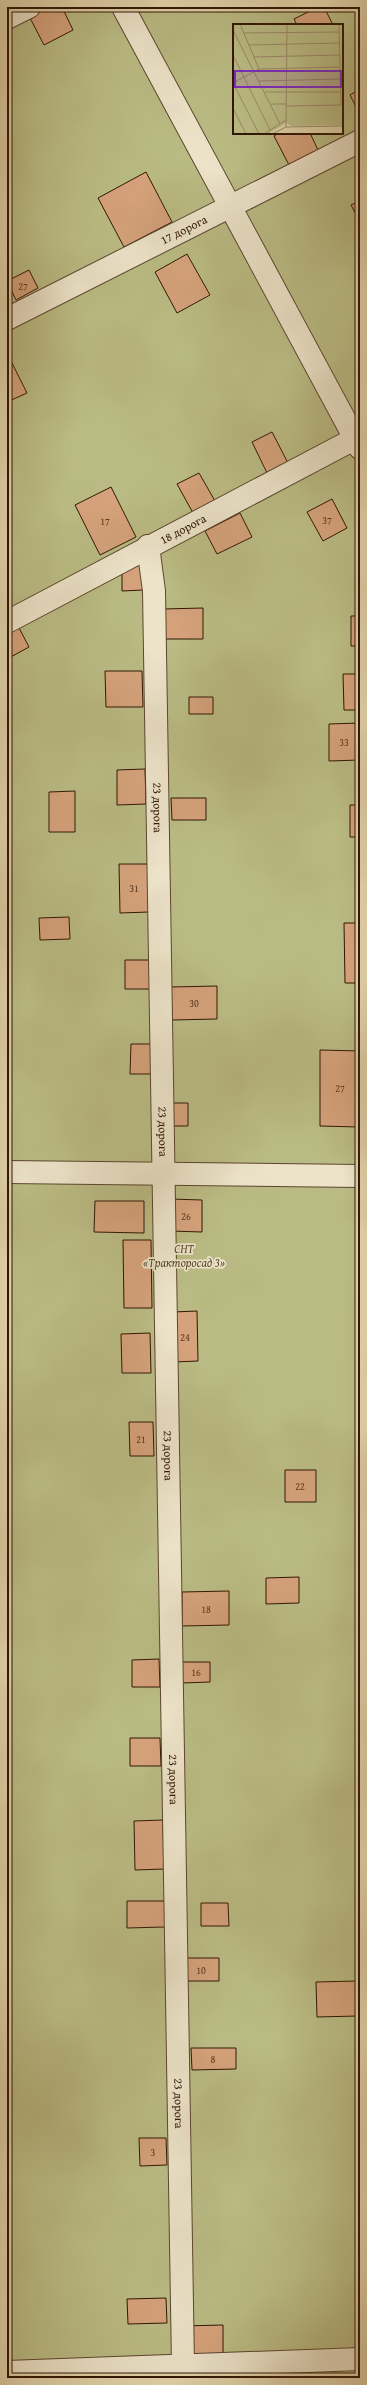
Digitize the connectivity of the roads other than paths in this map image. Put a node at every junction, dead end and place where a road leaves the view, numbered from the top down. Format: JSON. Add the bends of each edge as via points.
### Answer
{"nodes":[{"id":1,"x":29,"y":7,"type":"edge"},
{"id":2,"x":123,"y":7,"type":"edge"},
{"id":3,"x":7,"y":18,"type":"edge"},
{"id":4,"x":360,"y":141,"type":"edge"},
{"id":5,"x":230,"y":207,"type":"junction"},
{"id":6,"x":7,"y":319,"type":"edge"},
{"id":7,"x":358,"y":441,"type":"edge"},
{"id":8,"x":148,"y":546,"type":"junction"},
{"id":9,"x":7,"y":622,"type":"edge"},
{"id":10,"x":7,"y":1172,"type":"edge"},
{"id":11,"x":163,"y":1174,"type":"junction"},
{"id":12,"x":360,"y":1176,"type":"edge"},
{"id":13,"x":360,"y":2360,"type":"edge"},
{"id":14,"x":183,"y":2366,"type":"junction"},
{"id":15,"x":7,"y":2372,"type":"edge"}],
"edges":[{"from":1,"to":3,"type":"street"},
{"from":2,"to":5,"type":"street"},
{"from":4,"to":5,"type":"street","name":"17 дорога"},
{"from":5,"to":6,"type":"street","name":"17 дорога"},
{"from":5,"to":7,"type":"street"},
{"from":7,"to":8,"type":"street","name":"18 дорога"},
{"from":8,"to":9,"type":"street","name":"18 дорога"},
{"from":8,"to":11,"type":"street","name":"23 дорога","via":[[154,592]]},
{"from":10,"to":11,"type":"street"},
{"from":11,"to":12,"type":"street"},
{"from":11,"to":14,"type":"street","name":"23 дорога"},
{"from":13,"to":14,"type":"street"},
{"from":14,"to":15,"type":"street"}]}
